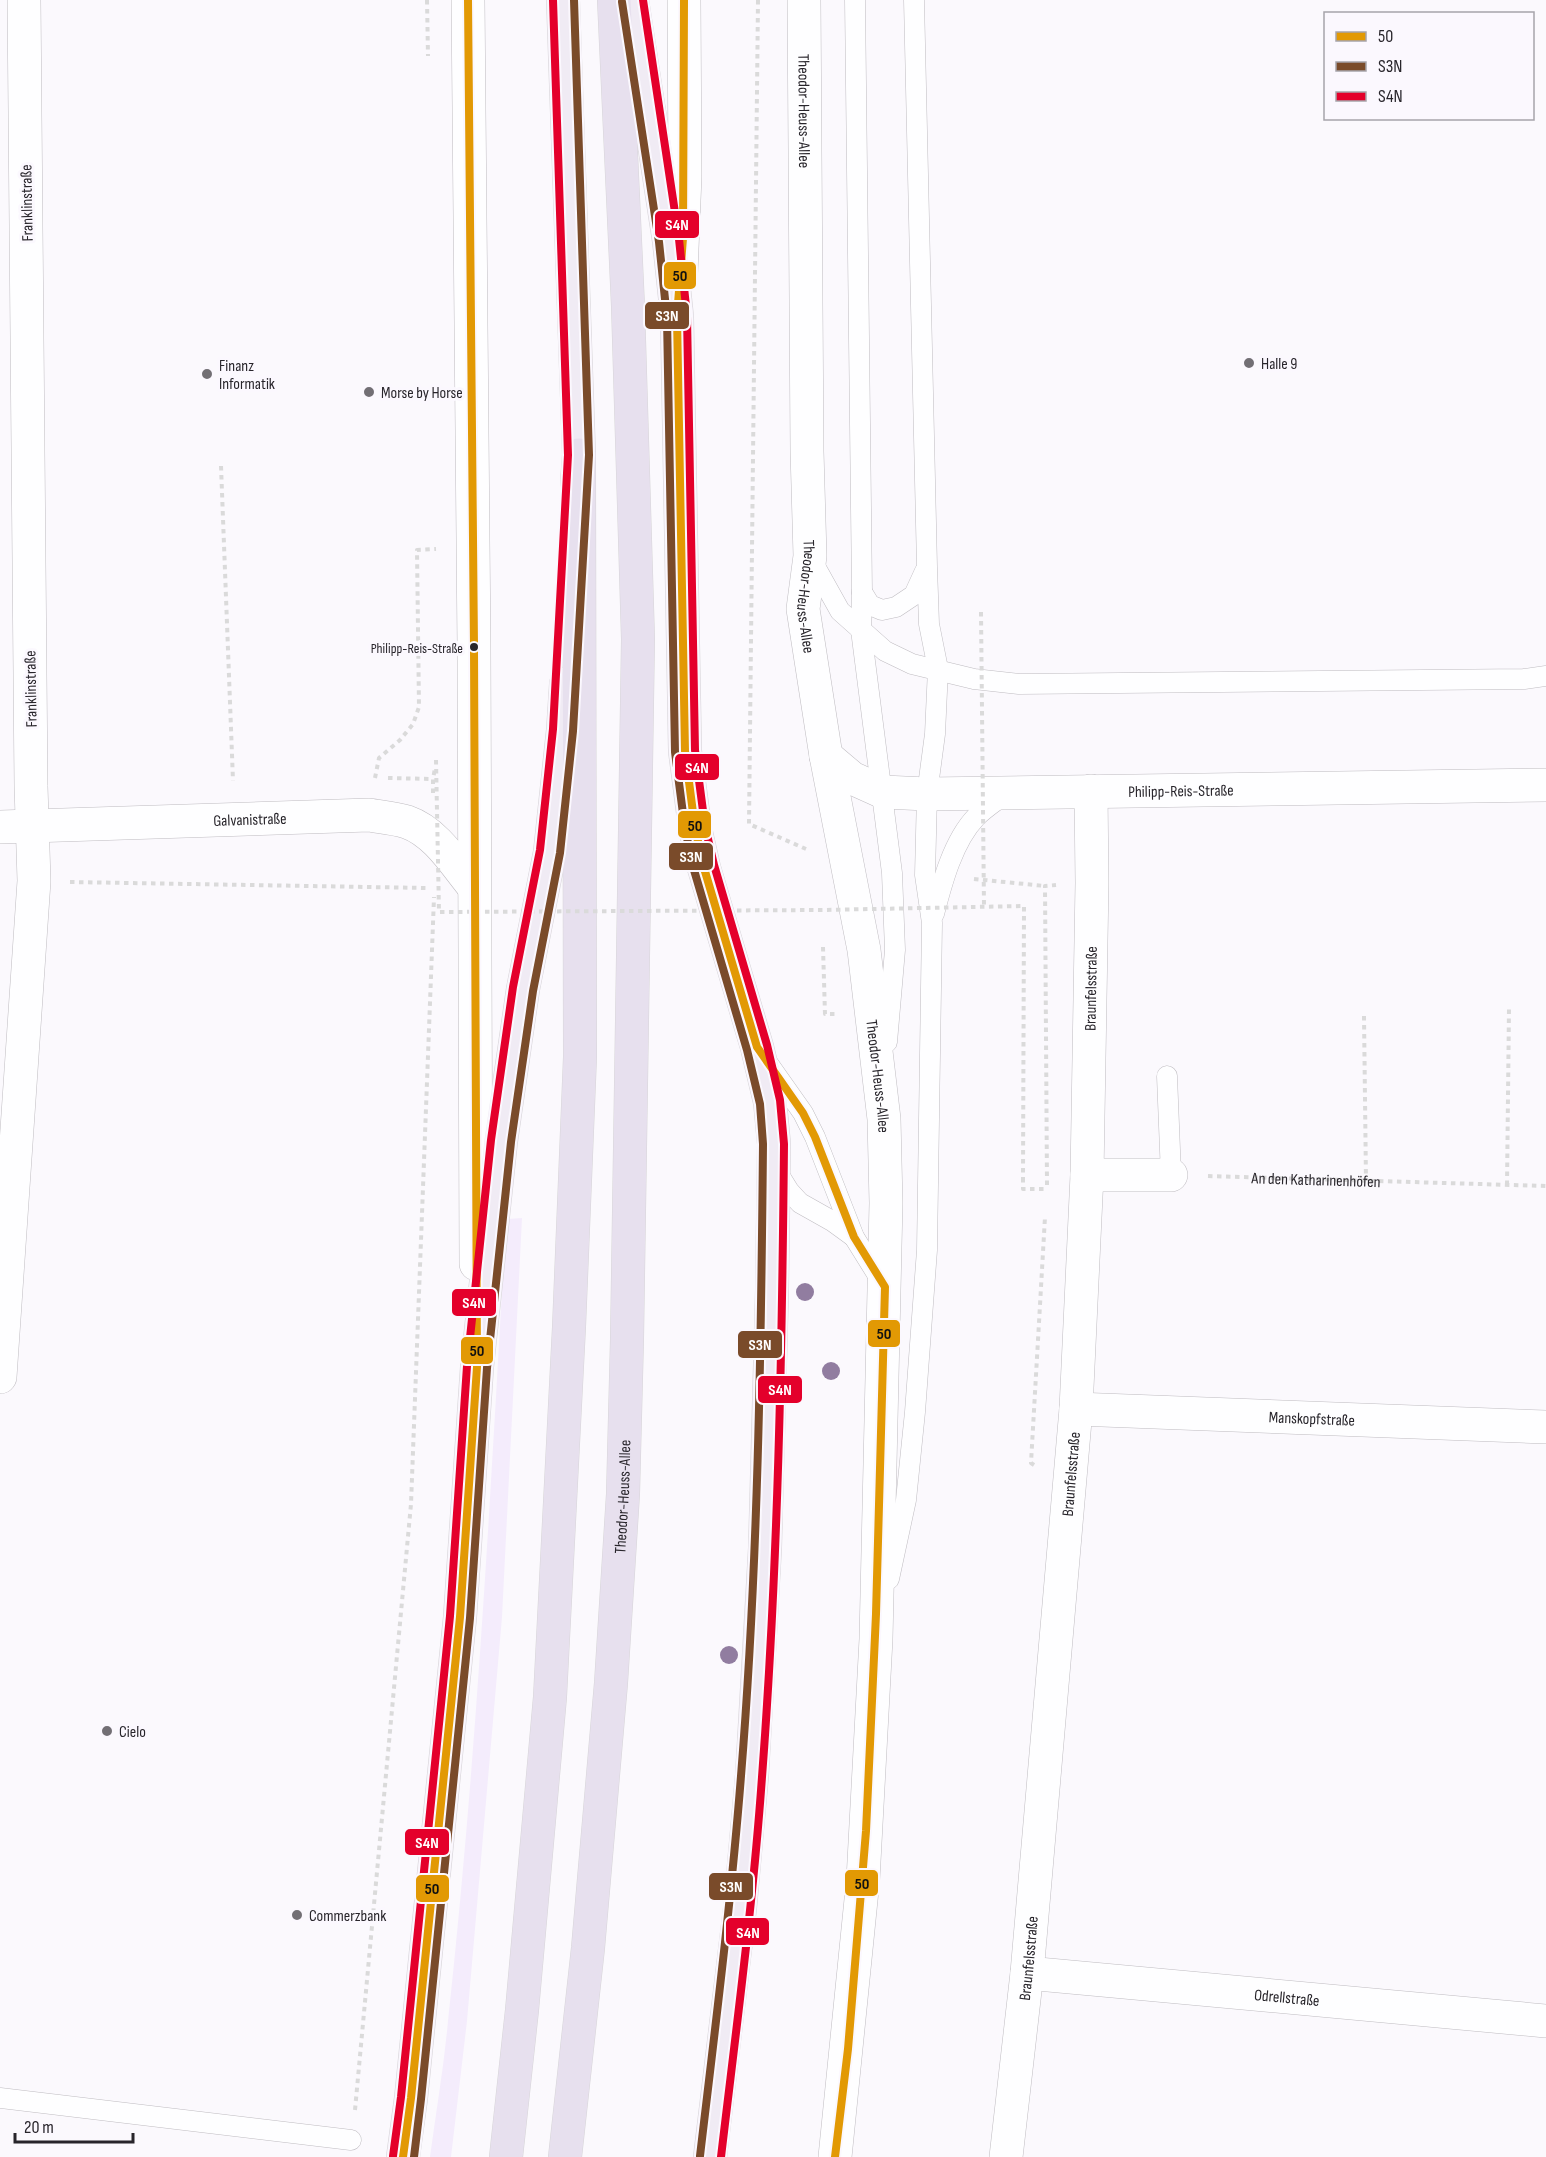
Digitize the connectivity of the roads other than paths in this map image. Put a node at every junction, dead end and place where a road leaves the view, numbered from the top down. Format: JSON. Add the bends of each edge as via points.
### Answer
{"nodes":[{"id":1,"x":24,"y":0,"type":"edge"},
{"id":2,"x":468,"y":0,"type":"edge"},
{"id":3,"x":563,"y":0,"type":"edge"},
{"id":4,"x":614,"y":0,"type":"edge"},
{"id":5,"x":632,"y":0,"type":"edge"},
{"id":6,"x":684,"y":0,"type":"edge"},
{"id":7,"x":804,"y":0,"type":"edge"},
{"id":8,"x":855,"y":0,"type":"edge"},
{"id":9,"x":914,"y":0,"type":"edge"},
{"id":10,"x":677,"y":317,"type":"junction"},
{"id":11,"x":579,"y":454,"type":"junction"},
{"id":12,"x":810,"y":556,"type":"junction"},
{"id":13,"x":927,"y":567,"type":"junction"},
{"id":14,"x":862,"y":592,"type":"junction"},
{"id":15,"x":861,"y":630,"type":"junction"},
{"id":16,"x":938,"y":669,"type":"junction"},
{"id":17,"x":1546,"y":676,"type":"edge"},
{"id":18,"x":826,"y":756,"type":"junction"},
{"id":19,"x":1546,"y":785,"type":"edge"},
{"id":20,"x":1091,"y":791,"type":"junction"},
{"id":21,"x":883,"y":792,"type":"junction"},
{"id":22,"x":1007,"y":792,"type":"junction"},
{"id":23,"x":927,"y":794,"type":"junction"},
{"id":24,"x":0,"y":827,"type":"edge"},
{"id":25,"x":34,"y":827,"type":"junction"},
{"id":26,"x":474,"y":886,"type":"junction"},
{"id":27,"x":932,"y":923,"type":"junction"},
{"id":28,"x":757,"y":1047,"type":"junction"},
{"id":29,"x":1167,"y":1076,"type":"dead end"},
{"id":30,"x":884,"y":1119,"type":"junction"},
{"id":31,"x":774,"y":1168,"type":"junction"},
{"id":32,"x":1087,"y":1175,"type":"junction"},
{"id":33,"x":1171,"y":1175,"type":"joint"},
{"id":34,"x":854,"y":1237,"type":"junction"},
{"id":35,"x":885,"y":1287,"type":"junction"},
{"id":36,"x":477,"y":1367,"type":"junction"},
{"id":37,"x":0,"y":1370,"type":"edge"},
{"id":38,"x":1076,"y":1409,"type":"junction"},
{"id":39,"x":1546,"y":1427,"type":"edge"},
{"id":40,"x":876,"y":1639,"type":"junction"},
{"id":41,"x":1027,"y":1973,"type":"junction"},
{"id":42,"x":1546,"y":2021,"type":"edge"},
{"id":43,"x":0,"y":2098,"type":"edge"},
{"id":44,"x":351,"y":2140,"type":"road end"},
{"id":45,"x":403,"y":2157,"type":"edge"},
{"id":46,"x":506,"y":2157,"type":"edge"},
{"id":47,"x":565,"y":2157,"type":"edge"},
{"id":48,"x":710,"y":2157,"type":"edge"},
{"id":49,"x":835,"y":2157,"type":"edge"},
{"id":50,"x":1006,"y":2157,"type":"edge"}],
"edges":[{"from":1,"to":25,"type":"street","name":"Franklinstraße"},
{"from":2,"to":26,"type":"street"},
{"from":3,"to":11,"type":"main road"},
{"from":4,"to":47,"type":"highway","name":"Theodor-Heuss-Allee","via":[[638,639],[628,1327],[611,1683]]},
{"from":5,"to":10,"type":"main road"},
{"from":6,"to":10,"type":"street","via":[[684,196]]},
{"from":7,"to":12,"type":"street","name":"Theodor-Heuss-Allee"},
{"from":8,"to":14,"type":"lane"},
{"from":9,"to":13,"type":"lane"},
{"from":10,"to":28,"type":"main road","via":[[685,751],[704,868]]},
{"from":11,"to":36,"type":"main road","via":[[563,730],[550,852],[523,989],[504,1118]]},
{"from":11,"to":46,"type":"highway","via":[[580,1057],[569,1327],[550,1697]]},
{"from":12,"to":15,"type":"lane","via":[[840,611]]},
{"from":12,"to":18,"type":"street","name":"Theodor-Heuss-Allee","via":[[803,609]]},
{"from":13,"to":14,"type":"lane","via":[[914,595],[896,607],[882,610],[870,605]]},
{"from":13,"to":16,"type":"lane","via":[[929,624]]},
{"from":14,"to":15,"type":"lane"},
{"from":15,"to":16,"type":"lane","via":[[885,651],[912,664]]},
{"from":15,"to":21,"type":"lane"},
{"from":16,"to":17,"type":"lane","via":[[974,679],[1019,684]]},
{"from":16,"to":23,"type":"lane"},
{"from":18,"to":21,"type":"street","name":"Philipp-Reis-Straße","via":[[852,778]]},
{"from":18,"to":30,"type":"street","name":"Theodor-Heuss-Allee","via":[[864,950]]},
{"from":19,"to":20,"type":"street","name":"Philipp-Reis-Straße"},
{"from":20,"to":22,"type":"street","name":"Philipp-Reis-Straße"},
{"from":20,"to":32,"type":"street","name":"Braunfelsstraße"},
{"from":21,"to":23,"type":"street","name":"Philipp-Reis-Straße"},
{"from":21,"to":30,"type":"lane","via":[[895,950]]},
{"from":22,"to":23,"type":"street","name":"Philipp-Reis-Straße"},
{"from":22,"to":27,"type":"lane","via":[[976,817],[961,840],[944,877]]},
{"from":23,"to":27,"type":"lane","via":[[925,875]]},
{"from":24,"to":25,"type":"street","name":"Galvanistraße"},
{"from":25,"to":26,"type":"street","name":"Galvanistraße","via":[[369,815],[408,822],[437,843]]},
{"from":25,"to":37,"type":"street","name":"Franklinstraße","via":[[34,881]]},
{"from":26,"to":36,"type":"street"},
{"from":27,"to":40,"type":"lane","via":[[927,1250],[915,1412],[906,1500]]},
{"from":28,"to":31,"type":"main road","via":[[770,1102]]},
{"from":28,"to":34,"type":"lane","via":[[803,1113]]},
{"from":29,"to":33,"type":"lane"},
{"from":30,"to":35,"type":"street","name":"Theodor-Heuss-Allee"},
{"from":31,"to":34,"type":"lane","via":[[800,1203]]},
{"from":31,"to":48,"type":"main road","via":[[765,1536],[752,1775],[741,1908]]},
{"from":32,"to":33,"type":"street"},
{"from":32,"to":38,"type":"street","name":"Braunfelsstraße"},
{"from":34,"to":35,"type":"lane"},
{"from":35,"to":40,"type":"street","name":"Theodor-Heuss-Allee"},
{"from":36,"to":45,"type":"main road","via":[[460,1617]]},
{"from":38,"to":39,"type":"street","name":"Manskopfstraße"},
{"from":38,"to":41,"type":"street","name":"Braunfelsstraße"},
{"from":40,"to":49,"type":"street","name":"Theodor-Heuss-Allee","via":[[863,1880]]},
{"from":41,"to":42,"type":"street","name":"Odrellstraße"},
{"from":41,"to":50,"type":"street","name":"Braunfelsstraße"},
{"from":43,"to":44,"type":"lane"}]}
